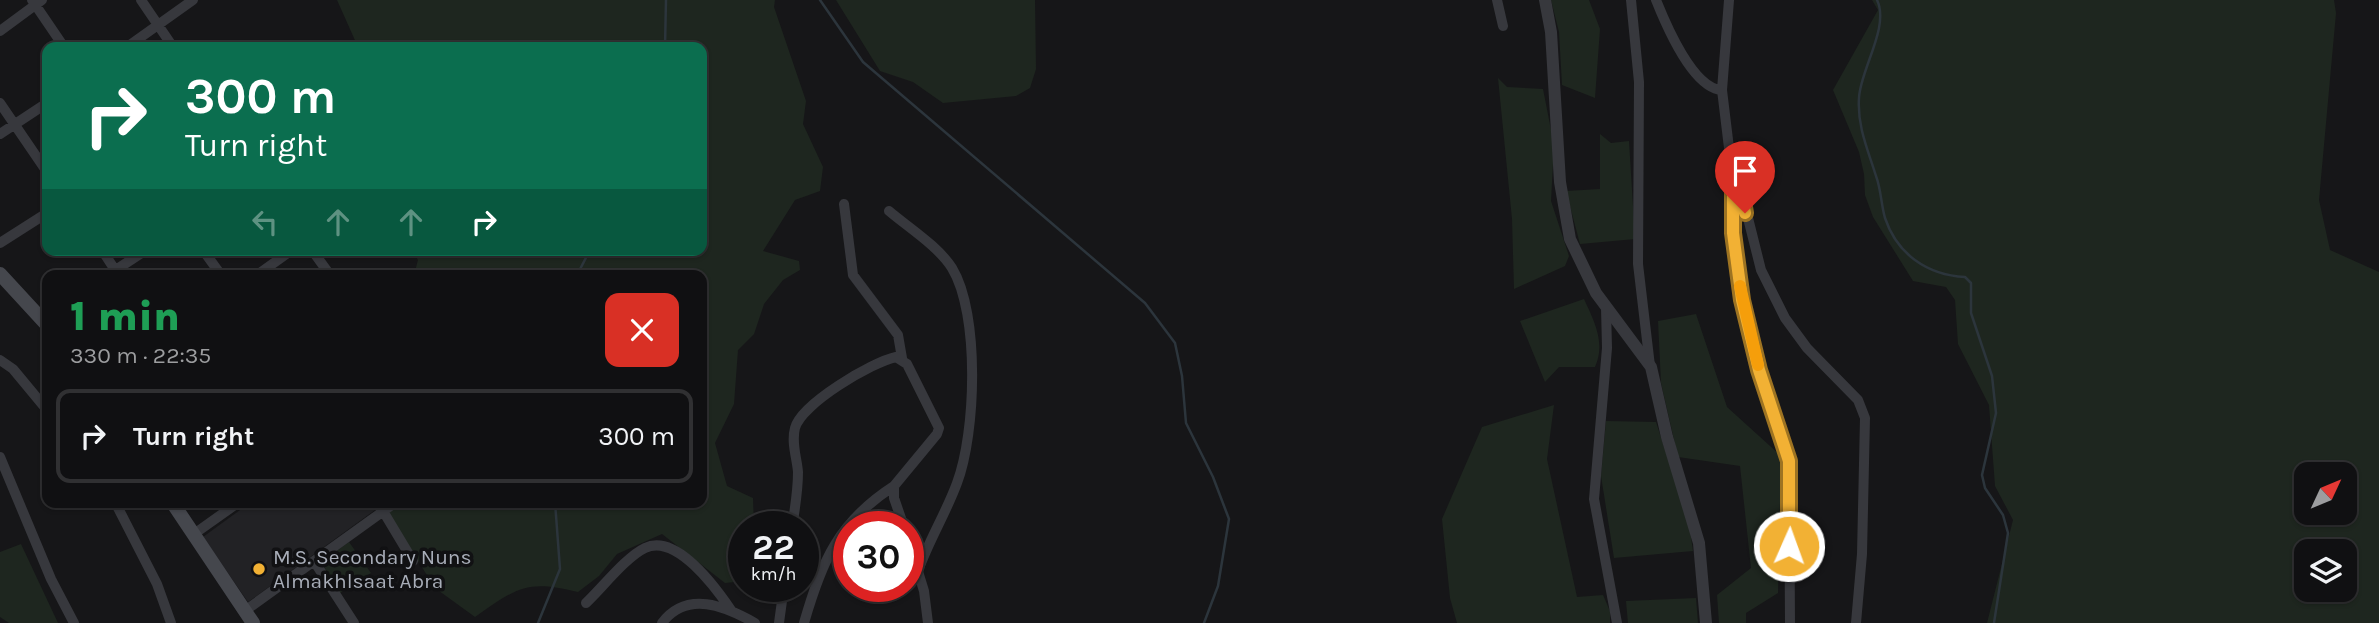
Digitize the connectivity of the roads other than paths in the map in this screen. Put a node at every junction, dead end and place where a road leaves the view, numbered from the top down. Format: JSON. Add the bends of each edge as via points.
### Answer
{"nodes":[{"id":1,"x":141,"y":0,"type":"edge"},
{"id":2,"x":193,"y":0,"type":"edge"},
{"id":3,"x":1497,"y":0,"type":"edge"},
{"id":4,"x":1545,"y":0,"type":"edge"},
{"id":5,"x":1631,"y":0,"type":"edge"},
{"id":6,"x":1656,"y":0,"type":"edge"},
{"id":7,"x":1729,"y":0,"type":"edge"},
{"id":8,"x":36,"y":2,"type":"edge"},
{"id":9,"x":158,"y":25,"type":"junction"},
{"id":10,"x":1503,"y":26,"type":"dead end"},
{"id":11,"x":0,"y":31,"type":"edge"},
{"id":12,"x":61,"y":42,"type":"edge"},
{"id":13,"x":134,"y":42,"type":"edge"},
{"id":14,"x":170,"y":42,"type":"edge"},
{"id":15,"x":1723,"y":90,"type":"junction"},
{"id":16,"x":0,"y":103,"type":"edge"},
{"id":17,"x":42,"y":106,"type":"edge"},
{"id":18,"x":14,"y":124,"type":"junction"},
{"id":19,"x":0,"y":134,"type":"edge"},
{"id":20,"x":42,"y":165,"type":"edge"},
{"id":21,"x":1733,"y":181,"type":"junction"},
{"id":22,"x":844,"y":204,"type":"dead end"},
{"id":23,"x":889,"y":211,"type":"dead end"},
{"id":24,"x":42,"y":216,"type":"edge"},
{"id":25,"x":0,"y":243,"type":"edge"},
{"id":26,"x":138,"y":256,"type":"edge"},
{"id":27,"x":284,"y":256,"type":"edge"},
{"id":28,"x":118,"y":270,"type":"edge"},
{"id":29,"x":264,"y":270,"type":"edge"},
{"id":30,"x":0,"y":274,"type":"edge"},
{"id":31,"x":1606,"y":308,"type":"junction"},
{"id":32,"x":42,"y":316,"type":"edge"},
{"id":33,"x":902,"y":358,"type":"junction"},
{"id":34,"x":0,"y":360,"type":"edge"},
{"id":35,"x":1650,"y":367,"type":"junction"},
{"id":36,"x":42,"y":404,"type":"edge"},
{"id":37,"x":0,"y":457,"type":"edge"},
{"id":38,"x":894,"y":486,"type":"junction"},
{"id":39,"x":118,"y":508,"type":"edge"},
{"id":40,"x":176,"y":508,"type":"edge"},
{"id":41,"x":231,"y":508,"type":"edge"},
{"id":42,"x":387,"y":508,"type":"edge"},
{"id":43,"x":383,"y":511,"type":"junction"},
{"id":44,"x":794,"y":511,"type":"edge"},
{"id":45,"x":898,"y":511,"type":"edge"},
{"id":46,"x":194,"y":534,"type":"junction"},
{"id":47,"x":924,"y":557,"type":"edge"},
{"id":48,"x":314,"y":561,"type":"junction"},
{"id":49,"x":413,"y":561,"type":"dead end"},
{"id":50,"x":782,"y":602,"type":"edge"},
{"id":51,"x":924,"y":602,"type":"edge"},
{"id":52,"x":586,"y":603,"type":"dead end"},
{"id":53,"x":246,"y":610,"type":"junction"},
{"id":54,"x":731,"y":611,"type":"junction"},
{"id":55,"x":74,"y":623,"type":"edge"},
{"id":56,"x":171,"y":623,"type":"edge"},
{"id":57,"x":253,"y":623,"type":"edge"},
{"id":58,"x":354,"y":623,"type":"edge"},
{"id":59,"x":662,"y":623,"type":"edge"},
{"id":60,"x":755,"y":623,"type":"edge"},
{"id":61,"x":779,"y":623,"type":"edge"},
{"id":62,"x":804,"y":623,"type":"edge"},
{"id":63,"x":928,"y":623,"type":"edge"},
{"id":64,"x":1617,"y":623,"type":"edge"},
{"id":65,"x":1706,"y":623,"type":"edge"},
{"id":66,"x":1790,"y":623,"type":"edge"},
{"id":67,"x":1856,"y":623,"type":"edge"}],
"edges":[{"from":1,"to":9,"type":"street"},
{"from":2,"to":9,"type":"street"},
{"from":3,"to":10,"type":"street"},
{"from":4,"to":31,"type":"street","via":[[1565,219],[1581,267]]},
{"from":5,"to":35,"type":"street","via":[[1639,82],[1638,264]]},
{"from":6,"to":15,"type":"street","via":[[1696,73],[1709,87]]},
{"from":7,"to":15,"type":"street"},
{"from":8,"to":11,"type":"street"},
{"from":8,"to":12,"type":"street"},
{"from":9,"to":13,"type":"street"},
{"from":9,"to":14,"type":"street"},
{"from":15,"to":21,"type":"street"},
{"from":16,"to":18,"type":"street"},
{"from":17,"to":18,"type":"street"},
{"from":18,"to":19,"type":"street"},
{"from":18,"to":20,"type":"street"},
{"from":21,"to":66,"type":"street","via":[[1733,233],[1742,300],[1789,461]]},
{"from":21,"to":67,"type":"street","via":[[1741,189],[1761,270],[1785,318],[1807,348],[1858,400],[1865,418]]},
{"from":22,"to":33,"type":"street","via":[[853,275],[898,335]]},
{"from":23,"to":47,"type":"street","via":[[951,268],[965,299],[971,329],[971,394],[960,473]]},
{"from":24,"to":25,"type":"street"},
{"from":26,"to":28,"type":"street"},
{"from":27,"to":29,"type":"street"},
{"from":30,"to":32,"type":"main road"},
{"from":31,"to":35,"type":"street"},
{"from":31,"to":64,"type":"street","via":[[1594,499]]},
{"from":33,"to":38,"type":"street","via":[[938,432]]},
{"from":33,"to":44,"type":"street","via":[[892,357],[869,368],[808,408],[799,419],[794,433],[798,473]]},
{"from":34,"to":36,"type":"street"},
{"from":35,"to":65,"type":"street","via":[[1699,543]]},
{"from":37,"to":55,"type":"street"},
{"from":38,"to":45,"type":"street"},
{"from":38,"to":62,"type":"street","via":[[874,498],[834,543]]},
{"from":39,"to":56,"type":"street"},
{"from":40,"to":46,"type":"main road"},
{"from":41,"to":46,"type":"street"},
{"from":42,"to":43,"type":"street"},
{"from":43,"to":48,"type":"street"},
{"from":43,"to":49,"type":"street"},
{"from":46,"to":53,"type":"main road"},
{"from":48,"to":53,"type":"street"},
{"from":48,"to":58,"type":"street"},
{"from":50,"to":61,"type":"street"},
{"from":51,"to":63,"type":"street"},
{"from":52,"to":54,"type":"street","via":[[639,552],[654,545],[690,561]]},
{"from":53,"to":57,"type":"main road"},
{"from":54,"to":59,"type":"street","via":[[709,603],[687,604],[668,614]]},
{"from":54,"to":60,"type":"street"}]}
